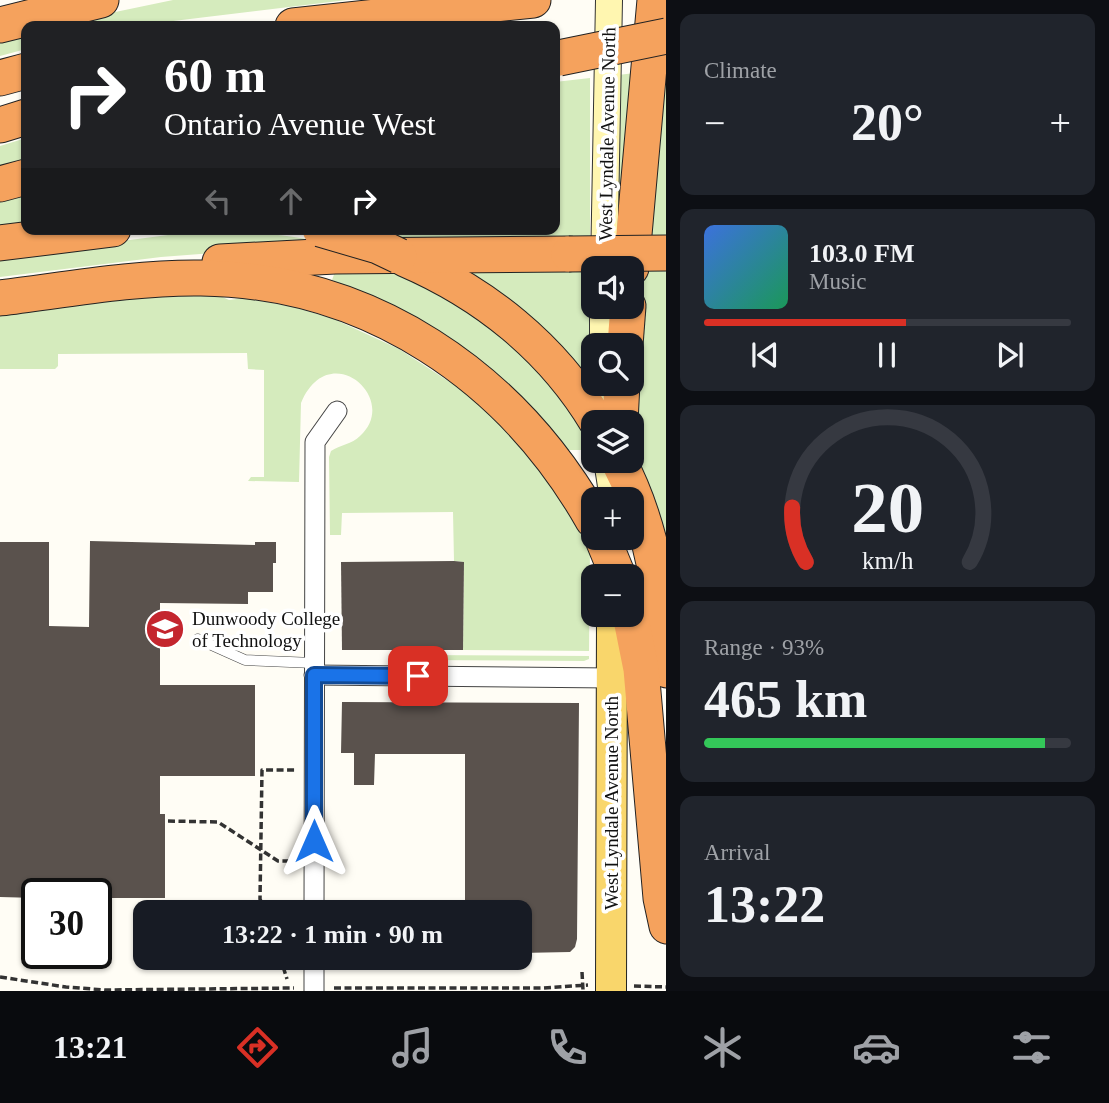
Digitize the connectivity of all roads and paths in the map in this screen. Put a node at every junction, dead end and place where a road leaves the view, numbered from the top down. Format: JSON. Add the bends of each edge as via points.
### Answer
{"nodes":[{"id":1,"x":101,"y":0,"type":"edge"},
{"id":2,"x":533,"y":0,"type":"edge"},
{"id":3,"x":609,"y":0,"type":"edge"},
{"id":4,"x":655,"y":0,"type":"edge"},
{"id":5,"x":14,"y":21,"type":"edge"},
{"id":6,"x":339,"y":21,"type":"edge"},
{"id":7,"x":666,"y":35,"type":"edge"},
{"id":8,"x":560,"y":50,"type":"edge"},
{"id":9,"x":21,"y":72,"type":"edge"},
{"id":10,"x":0,"y":78,"type":"edge"},
{"id":11,"x":21,"y":119,"type":"edge"},
{"id":12,"x":0,"y":125,"type":"edge"},
{"id":13,"x":21,"y":178,"type":"edge"},
{"id":14,"x":0,"y":184,"type":"edge"},
{"id":15,"x":65,"y":235,"type":"edge"},
{"id":16,"x":340,"y":235,"type":"edge"},
{"id":17,"x":0,"y":243,"type":"edge"},
{"id":18,"x":666,"y":253,"type":"edge"},
{"id":19,"x":604,"y":256,"type":"edge"},
{"id":20,"x":632,"y":256,"type":"edge"},
{"id":21,"x":228,"y":271,"type":"junction"},
{"id":22,"x":0,"y":286,"type":"edge"},
{"id":23,"x":0,"y":298,"type":"edge"},
{"id":24,"x":590,"y":410,"type":"edge"},
{"id":25,"x":337,"y":411,"type":"dead end"},
{"id":26,"x":625,"y":473,"type":"edge"},
{"id":27,"x":581,"y":501,"type":"edge"},
{"id":28,"x":612,"y":627,"type":"edge"},
{"id":29,"x":633,"y":627,"type":"edge"},
{"id":30,"x":198,"y":639,"type":"dead end"},
{"id":31,"x":314,"y":669,"type":"junction"},
{"id":32,"x":666,"y":670,"type":"edge"},
{"id":33,"x":612,"y":678,"type":"junction"},
{"id":34,"x":298,"y":770,"type":"dead end"},
{"id":35,"x":168,"y":821,"type":"dead end"},
{"id":36,"x":261,"y":851,"type":"junction"},
{"id":37,"x":298,"y":861,"type":"dead end"},
{"id":38,"x":260,"y":900,"type":"edge"},
{"id":39,"x":314,"y":900,"type":"edge"},
{"id":40,"x":666,"y":926,"type":"edge"},
{"id":41,"x":284,"y":970,"type":"edge"},
{"id":42,"x":314,"y":970,"type":"edge"},
{"id":43,"x":582,"y":972,"type":"dead end"},
{"id":44,"x":0,"y":976,"type":"edge"},
{"id":45,"x":287,"y":978,"type":"dead end"},
{"id":46,"x":666,"y":987,"type":"edge"},
{"id":47,"x":602,"y":988,"type":"edge"},
{"id":48,"x":314,"y":989,"type":"edge"}],
"edges":[{"from":1,"to":5,"type":"highway"},
{"from":2,"to":6,"type":"highway"},
{"from":3,"to":19,"type":"main road","name":"West Lyndale Avenue North"},
{"from":4,"to":20,"type":"highway"},
{"from":7,"to":8,"type":"highway","bridge":true},
{"from":9,"to":10,"type":"highway"},
{"from":11,"to":12,"type":"highway"},
{"from":13,"to":14,"type":"highway"},
{"from":15,"to":17,"type":"highway"},
{"from":16,"to":24,"type":"highway","bridge":true,"via":[[431,270],[482,301],[550,360]]},
{"from":18,"to":21,"type":"highway","bridge":true,"via":[[335,256]]},
{"from":21,"to":22,"type":"highway"},
{"from":21,"to":23,"type":"highway"},
{"from":21,"to":27,"type":"highway","via":[[359,310],[451,359],[489,389],[545,448]]},
{"from":25,"to":31,"type":"street","via":[[315,442]]},
{"from":26,"to":32,"type":"highway","via":[[652,550],[661,592]]},
{"from":28,"to":33,"type":"main road","name":"West Lyndale Avenue North"},
{"from":29,"to":40,"type":"highway","via":[[641,668]]},
{"from":30,"to":31,"type":"lane","via":[[245,660]]},
{"from":31,"to":33,"type":"street"},
{"from":31,"to":39,"type":"street"},
{"from":33,"to":47,"type":"main road","name":"West Lyndale Avenue North"},
{"from":34,"to":36,"type":"path","via":[[262,770]]},
{"from":35,"to":36,"type":"path","via":[[218,821]]},
{"from":36,"to":37,"type":"path","via":[[278,861]]},
{"from":36,"to":38,"type":"path"},
{"from":41,"to":45,"type":"path"},
{"from":42,"to":48,"type":"street"},
{"from":43,"to":47,"type":"path"},
{"from":44,"to":48,"type":"path","via":[[105,990]]},
{"from":46,"to":47,"type":"path"},
{"from":47,"to":48,"type":"path"}]}
